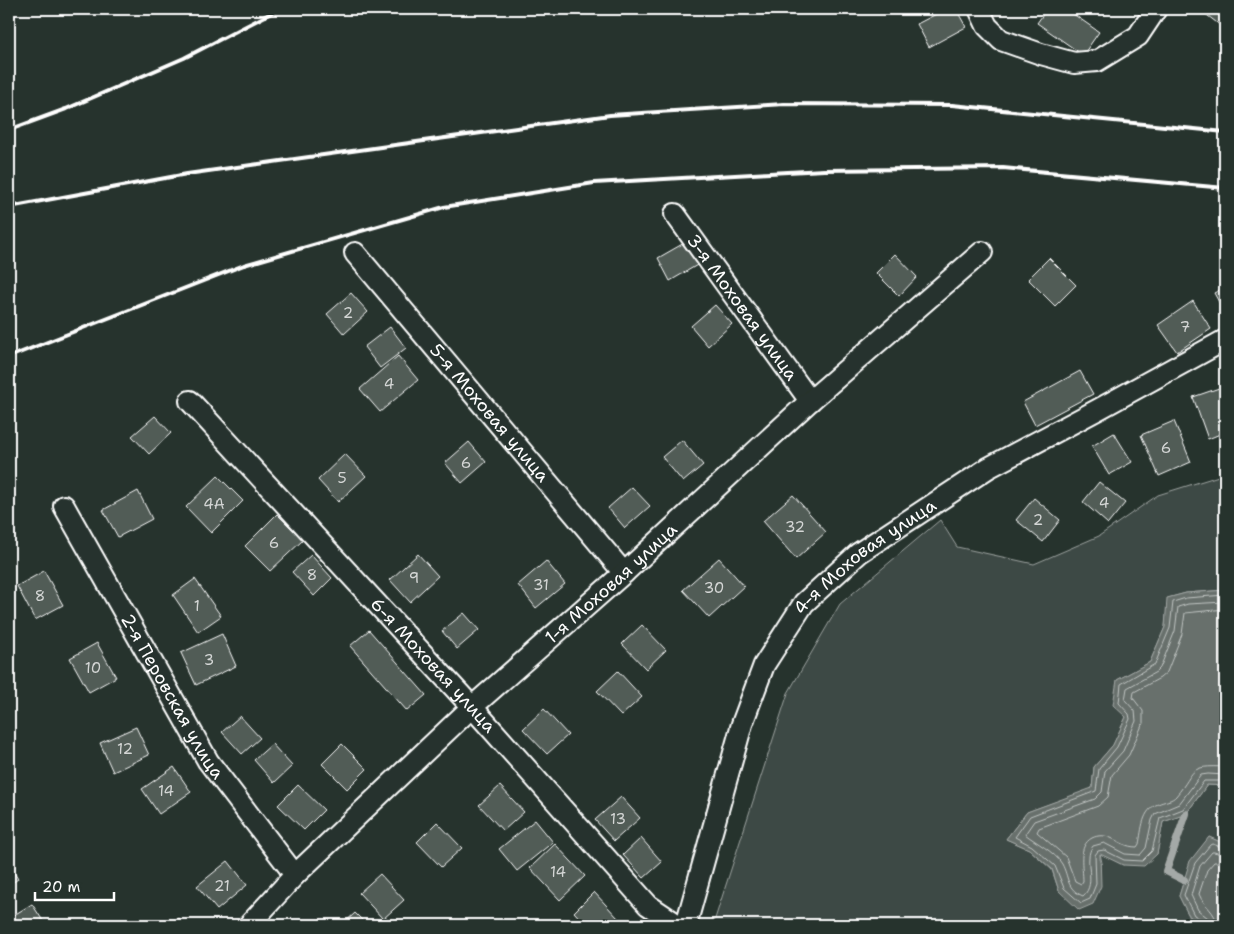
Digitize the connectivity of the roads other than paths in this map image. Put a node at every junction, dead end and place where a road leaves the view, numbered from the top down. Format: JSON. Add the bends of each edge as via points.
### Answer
{"nodes":[{"id":1,"x":979,"y":9,"type":"edge"},
{"id":2,"x":1156,"y":9,"type":"edge"},
{"id":3,"x":676,"y":214,"type":"dead end"},
{"id":4,"x":982,"y":252,"type":"dead end"},
{"id":5,"x":355,"y":253,"type":"dead end"},
{"id":6,"x":1225,"y":340,"type":"edge"},
{"id":7,"x":190,"y":401,"type":"dead end"},
{"id":8,"x":810,"y":401,"type":"junction"},
{"id":9,"x":64,"y":506,"type":"dead end"},
{"id":10,"x":624,"y":573,"type":"junction"},
{"id":11,"x":472,"y":707,"type":"junction"},
{"id":12,"x":296,"y":875,"type":"junction"},
{"id":13,"x":249,"y":925,"type":"edge"},
{"id":14,"x":678,"y":925,"type":"edge"},
{"id":15,"x":686,"y":925,"type":"edge"}],
"edges":[{"from":1,"to":2,"type":"street","via":[[987,26],[1001,40],[1074,63],[1097,61],[1138,36]]},
{"from":3,"to":8,"type":"street","name":"3-я Моховая улица"},
{"from":4,"to":8,"type":"street","name":"1-я Моховая улица"},
{"from":5,"to":10,"type":"street","name":"5-я Моховая улица"},
{"from":6,"to":15,"type":"street","name":"4-я Моховая улица","via":[[988,468],[859,553],[804,603],[764,665],[742,724]]},
{"from":7,"to":11,"type":"street","name":"6-я Моховая улица"},
{"from":8,"to":10,"type":"street","name":"1-я Моховая улица"},
{"from":9,"to":12,"type":"street","name":"2-я Перовская улица","via":[[208,761]]},
{"from":10,"to":11,"type":"street","name":"1-я Моховая улица"},
{"from":11,"to":12,"type":"street","name":"1-я Моховая улица"},
{"from":11,"to":14,"type":"street","name":"6-я Моховая улица","via":[[648,905]]},
{"from":12,"to":13,"type":"street","name":"1-я Моховая улица"}]}
